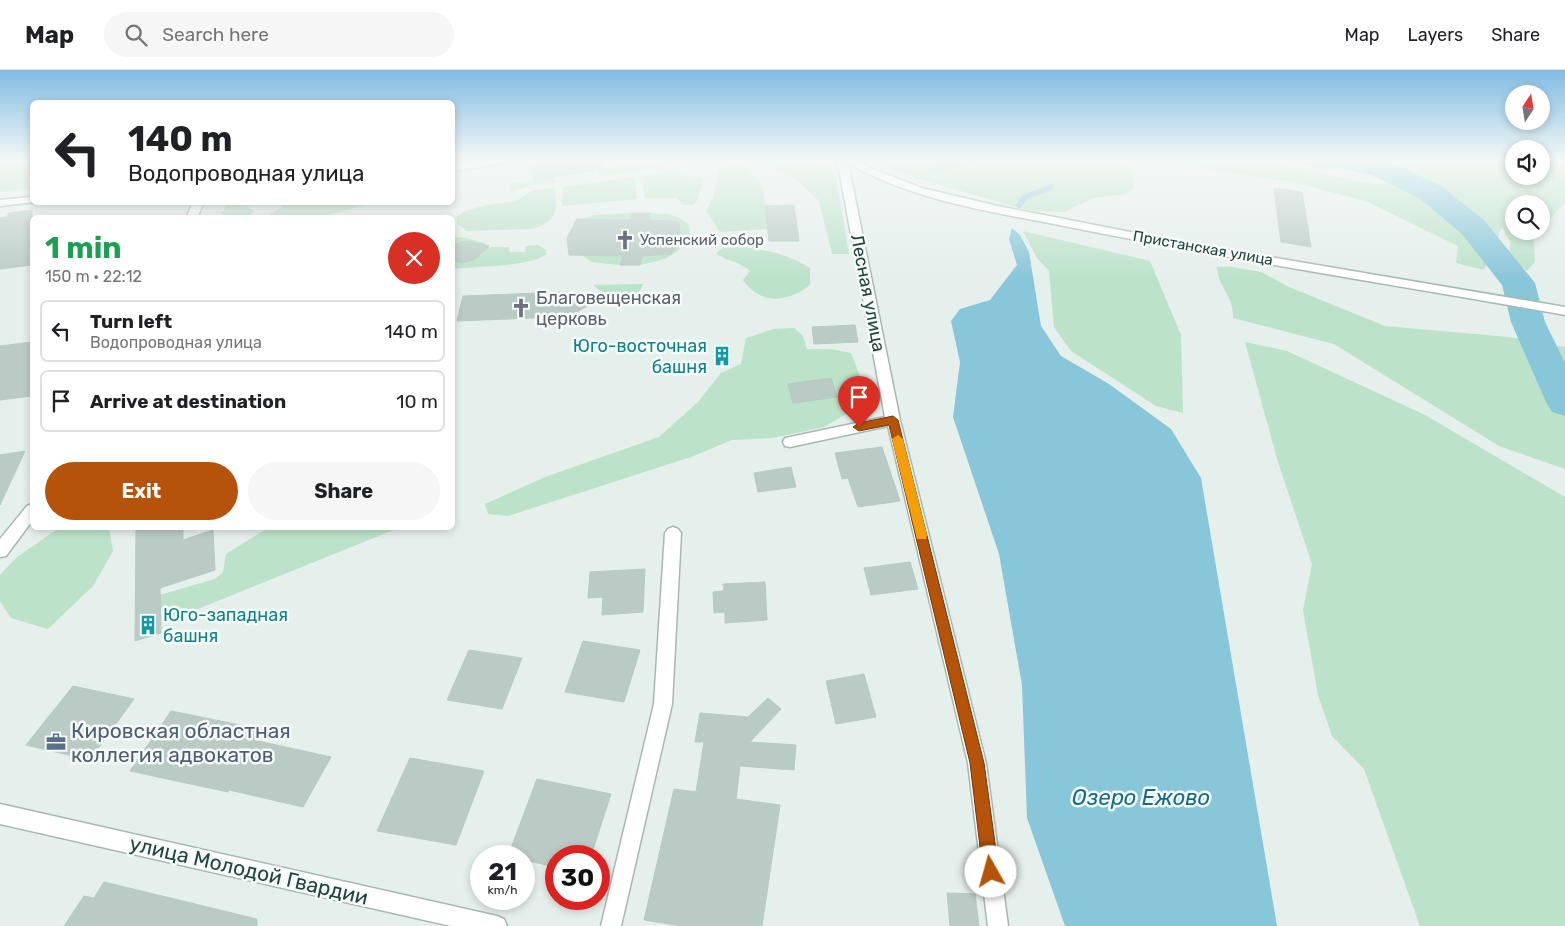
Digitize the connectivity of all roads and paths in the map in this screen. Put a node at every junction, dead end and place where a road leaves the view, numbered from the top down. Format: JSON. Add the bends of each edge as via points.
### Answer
{"nodes":[{"id":1,"x":850,"y":199,"type":"edge"},
{"id":2,"x":960,"y":199,"type":"edge"},
{"id":3,"x":30,"y":200,"type":"edge"},
{"id":4,"x":0,"y":203,"type":"edge"},
{"id":5,"x":1565,"y":311,"type":"edge"},
{"id":6,"x":893,"y":420,"type":"junction"},
{"id":7,"x":790,"y":442,"type":"dead end"},
{"id":8,"x":30,"y":513,"type":"edge"},
{"id":9,"x":673,"y":533,"type":"dead end"},
{"id":10,"x":0,"y":551,"type":"edge"},
{"id":11,"x":0,"y":814,"type":"edge"},
{"id":12,"x":497,"y":926,"type":"edge"},
{"id":13,"x":611,"y":926,"type":"edge"},
{"id":14,"x":998,"y":926,"type":"edge"}],
"edges":[{"from":1,"to":6,"type":"street","name":"Лесная улица"},
{"from":2,"to":5,"type":"street","name":"Пристанская улица","via":[[1126,235]]},
{"from":3,"to":4,"type":"street"},
{"from":6,"to":7,"type":"street"},
{"from":6,"to":14,"type":"street","name":"Лесная улица","via":[[977,763]]},
{"from":8,"to":10,"type":"street"},
{"from":9,"to":13,"type":"street","via":[[663,704]]},
{"from":11,"to":12,"type":"street","name":"улица Молодой Гвардии"}]}
